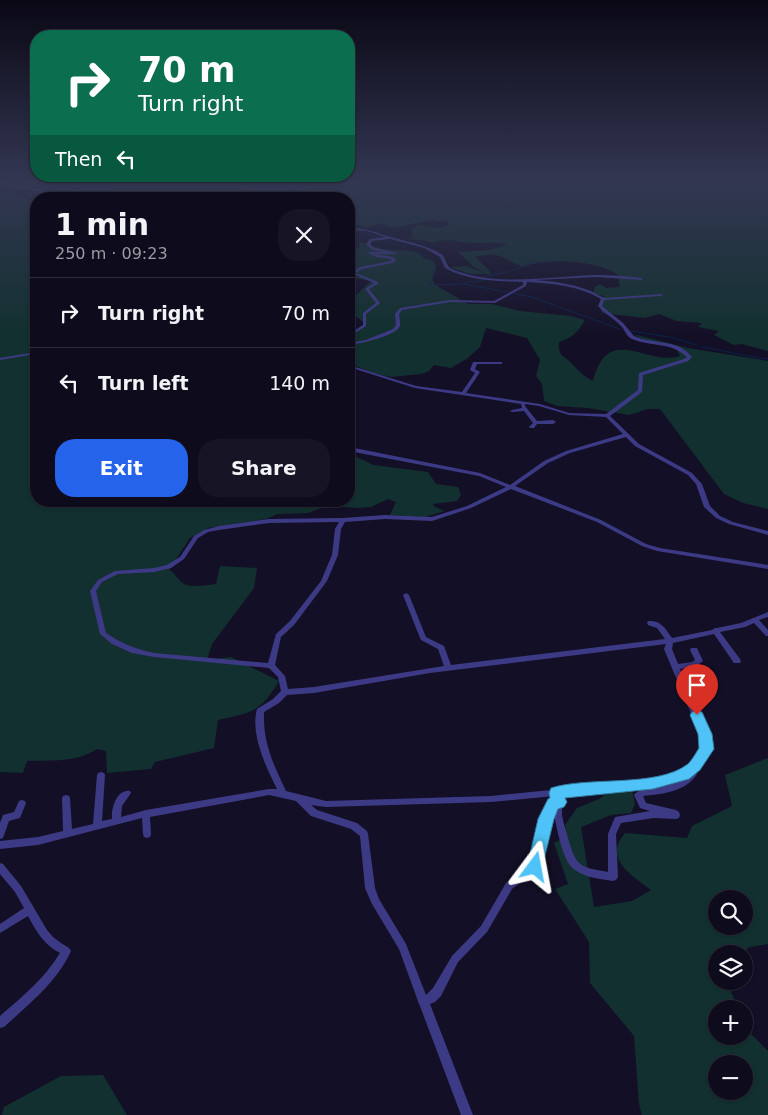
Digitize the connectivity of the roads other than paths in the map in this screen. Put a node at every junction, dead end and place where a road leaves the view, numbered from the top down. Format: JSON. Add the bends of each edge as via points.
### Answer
{"nodes":[{"id":1,"x":375,"y":232,"type":"edge"},
{"id":2,"x":390,"y":238,"type":"junction"},
{"id":3,"x":355,"y":272,"type":"edge"},
{"id":4,"x":355,"y":274,"type":"edge"},
{"id":5,"x":641,"y":279,"type":"dead end"},
{"id":6,"x":525,"y":282,"type":"junction"},
{"id":7,"x":661,"y":295,"type":"dead end"},
{"id":8,"x":603,"y":299,"type":"junction"},
{"id":9,"x":355,"y":332,"type":"edge"},
{"id":10,"x":355,"y":343,"type":"edge"},
{"id":11,"x":30,"y":354,"type":"edge"},
{"id":12,"x":485,"y":358,"type":"dead end"},
{"id":13,"x":0,"y":359,"type":"edge"},
{"id":14,"x":355,"y":368,"type":"edge"},
{"id":15,"x":463,"y":394,"type":"junction"},
{"id":16,"x":524,"y":406,"type":"junction"},
{"id":17,"x":512,"y":410,"type":"dead end"},
{"id":18,"x":606,"y":416,"type":"junction"},
{"id":19,"x":554,"y":422,"type":"dead end"},
{"id":20,"x":626,"y":435,"type":"junction"},
{"id":21,"x":355,"y":450,"type":"edge"},
{"id":22,"x":510,"y":487,"type":"junction"},
{"id":23,"x":343,"y":520,"type":"junction"},
{"id":24,"x":768,"y":533,"type":"edge"},
{"id":25,"x":768,"y":568,"type":"edge"},
{"id":26,"x":406,"y":595,"type":"dead end"},
{"id":27,"x":768,"y":614,"type":"edge"},
{"id":28,"x":756,"y":621,"type":"junction"},
{"id":29,"x":650,"y":623,"type":"dead end"},
{"id":30,"x":715,"y":630,"type":"junction"},
{"id":31,"x":768,"y":634,"type":"edge"},
{"id":32,"x":670,"y":640,"type":"junction"},
{"id":33,"x":694,"y":650,"type":"dead end"},
{"id":34,"x":737,"y":661,"type":"dead end"},
{"id":35,"x":271,"y":666,"type":"junction"},
{"id":36,"x":675,"y":667,"type":"junction"},
{"id":37,"x":448,"y":668,"type":"junction"},
{"id":38,"x":285,"y":692,"type":"junction"},
{"id":39,"x":690,"y":770,"type":"junction"},
{"id":40,"x":101,"y":775,"type":"dead end"},
{"id":41,"x":127,"y":793,"type":"dead end"},
{"id":42,"x":282,"y":793,"type":"junction"},
{"id":43,"x":66,"y":798,"type":"dead end"},
{"id":44,"x":298,"y":798,"type":"junction"},
{"id":45,"x":558,"y":798,"type":"junction"},
{"id":46,"x":22,"y":803,"type":"dead end"},
{"id":47,"x":146,"y":814,"type":"junction"},
{"id":48,"x":116,"y":821,"type":"junction"},
{"id":49,"x":96,"y":826,"type":"junction"},
{"id":50,"x":68,"y":834,"type":"junction"},
{"id":51,"x":147,"y":834,"type":"dead end"},
{"id":52,"x":0,"y":835,"type":"edge"},
{"id":53,"x":0,"y":845,"type":"edge"},
{"id":54,"x":0,"y":867,"type":"edge"},
{"id":55,"x":29,"y":910,"type":"junction"},
{"id":56,"x":0,"y":929,"type":"edge"},
{"id":57,"x":423,"y":1002,"type":"junction"},
{"id":58,"x":0,"y":1024,"type":"edge"},
{"id":59,"x":466,"y":1115,"type":"edge"}],
"edges":[{"from":1,"to":2,"type":"street"},
{"from":2,"to":3,"type":"street","via":[[373,240],[368,244],[373,249],[396,253],[370,253],[392,258],[392,262]]},
{"from":2,"to":6,"type":"street","via":[[430,248],[442,256],[444,265],[451,270],[482,278]]},
{"from":4,"to":9,"type":"street","via":[[377,283],[367,290],[378,303],[364,314],[365,325]]},
{"from":5,"to":6,"type":"street","via":[[569,277]]},
{"from":6,"to":8,"type":"street","via":[[565,284]]},
{"from":6,"to":10,"type":"street","via":[[495,302],[454,301],[405,308],[397,314],[395,330]]},
{"from":7,"to":8,"type":"street"},
{"from":8,"to":18,"type":"street","via":[[600,306],[629,335],[637,340],[680,349],[690,357],[641,374],[640,391]]},
{"from":11,"to":13,"type":"street"},
{"from":12,"to":15,"type":"street","via":[[498,363],[476,362],[472,370],[478,372]]},
{"from":14,"to":15,"type":"street","via":[[414,387]]},
{"from":15,"to":16,"type":"street"},
{"from":16,"to":17,"type":"street"},
{"from":16,"to":18,"type":"street","via":[[540,405],[569,414]]},
{"from":16,"to":19,"type":"street","via":[[534,426]]},
{"from":18,"to":20,"type":"street"},
{"from":20,"to":22,"type":"street","via":[[540,464]]},
{"from":20,"to":24,"type":"street","via":[[646,451],[690,474],[699,484],[707,506],[718,516]]},
{"from":21,"to":22,"type":"street","via":[[476,474]]},
{"from":22,"to":23,"type":"street","via":[[470,507],[432,519],[385,516]]},
{"from":22,"to":25,"type":"street","via":[[600,522],[652,548]]},
{"from":23,"to":35,"type":"street","via":[[338,529],[335,555],[324,580],[292,623],[278,636]]},
{"from":23,"to":35,"type":"street","via":[[269,521],[206,531],[196,537],[182,558],[169,567],[117,572],[100,581],[93,591],[103,634],[135,651],[154,656]]},
{"from":26,"to":37,"type":"street","via":[[423,638],[441,648]]},
{"from":27,"to":28,"type":"street"},
{"from":28,"to":30,"type":"street"},
{"from":28,"to":31,"type":"street"},
{"from":29,"to":32,"type":"street","via":[[662,627]]},
{"from":30,"to":32,"type":"street"},
{"from":30,"to":34,"type":"street"},
{"from":32,"to":36,"type":"street","via":[[668,649]]},
{"from":32,"to":37,"type":"street"},
{"from":33,"to":36,"type":"street","via":[[699,661]]},
{"from":35,"to":38,"type":"street","via":[[281,676]]},
{"from":36,"to":39,"type":"street","via":[[706,740],[705,753]]},
{"from":37,"to":38,"type":"street"},
{"from":38,"to":42,"type":"street","via":[[260,711],[262,747]]},
{"from":39,"to":45,"type":"street","via":[[672,779]]},
{"from":39,"to":45,"type":"street","via":[[692,778],[672,788],[638,795],[643,806],[676,815],[654,814],[618,820],[612,834],[613,877],[587,872],[577,867],[569,856],[558,816]]},
{"from":40,"to":49,"type":"street"},
{"from":41,"to":48,"type":"street","via":[[118,803]]},
{"from":42,"to":44,"type":"street"},
{"from":42,"to":47,"type":"street","via":[[257,793]]},
{"from":43,"to":50,"type":"street"},
{"from":44,"to":45,"type":"street","via":[[341,804]]},
{"from":44,"to":57,"type":"street","via":[[314,813],[354,826],[364,834],[370,888],[403,947]]},
{"from":45,"to":57,"type":"street","via":[[546,819],[535,867],[528,867],[524,875],[509,886],[484,929],[455,960],[431,998]]},
{"from":46,"to":52,"type":"street","via":[[17,815],[6,818]]},
{"from":47,"to":48,"type":"street"},
{"from":47,"to":51,"type":"street"},
{"from":48,"to":49,"type":"street"},
{"from":49,"to":50,"type":"street"},
{"from":50,"to":53,"type":"street"},
{"from":54,"to":55,"type":"street"},
{"from":55,"to":56,"type":"street"},
{"from":55,"to":58,"type":"street","via":[[58,948],[66,951],[41,985]]},
{"from":57,"to":59,"type":"street"}]}
